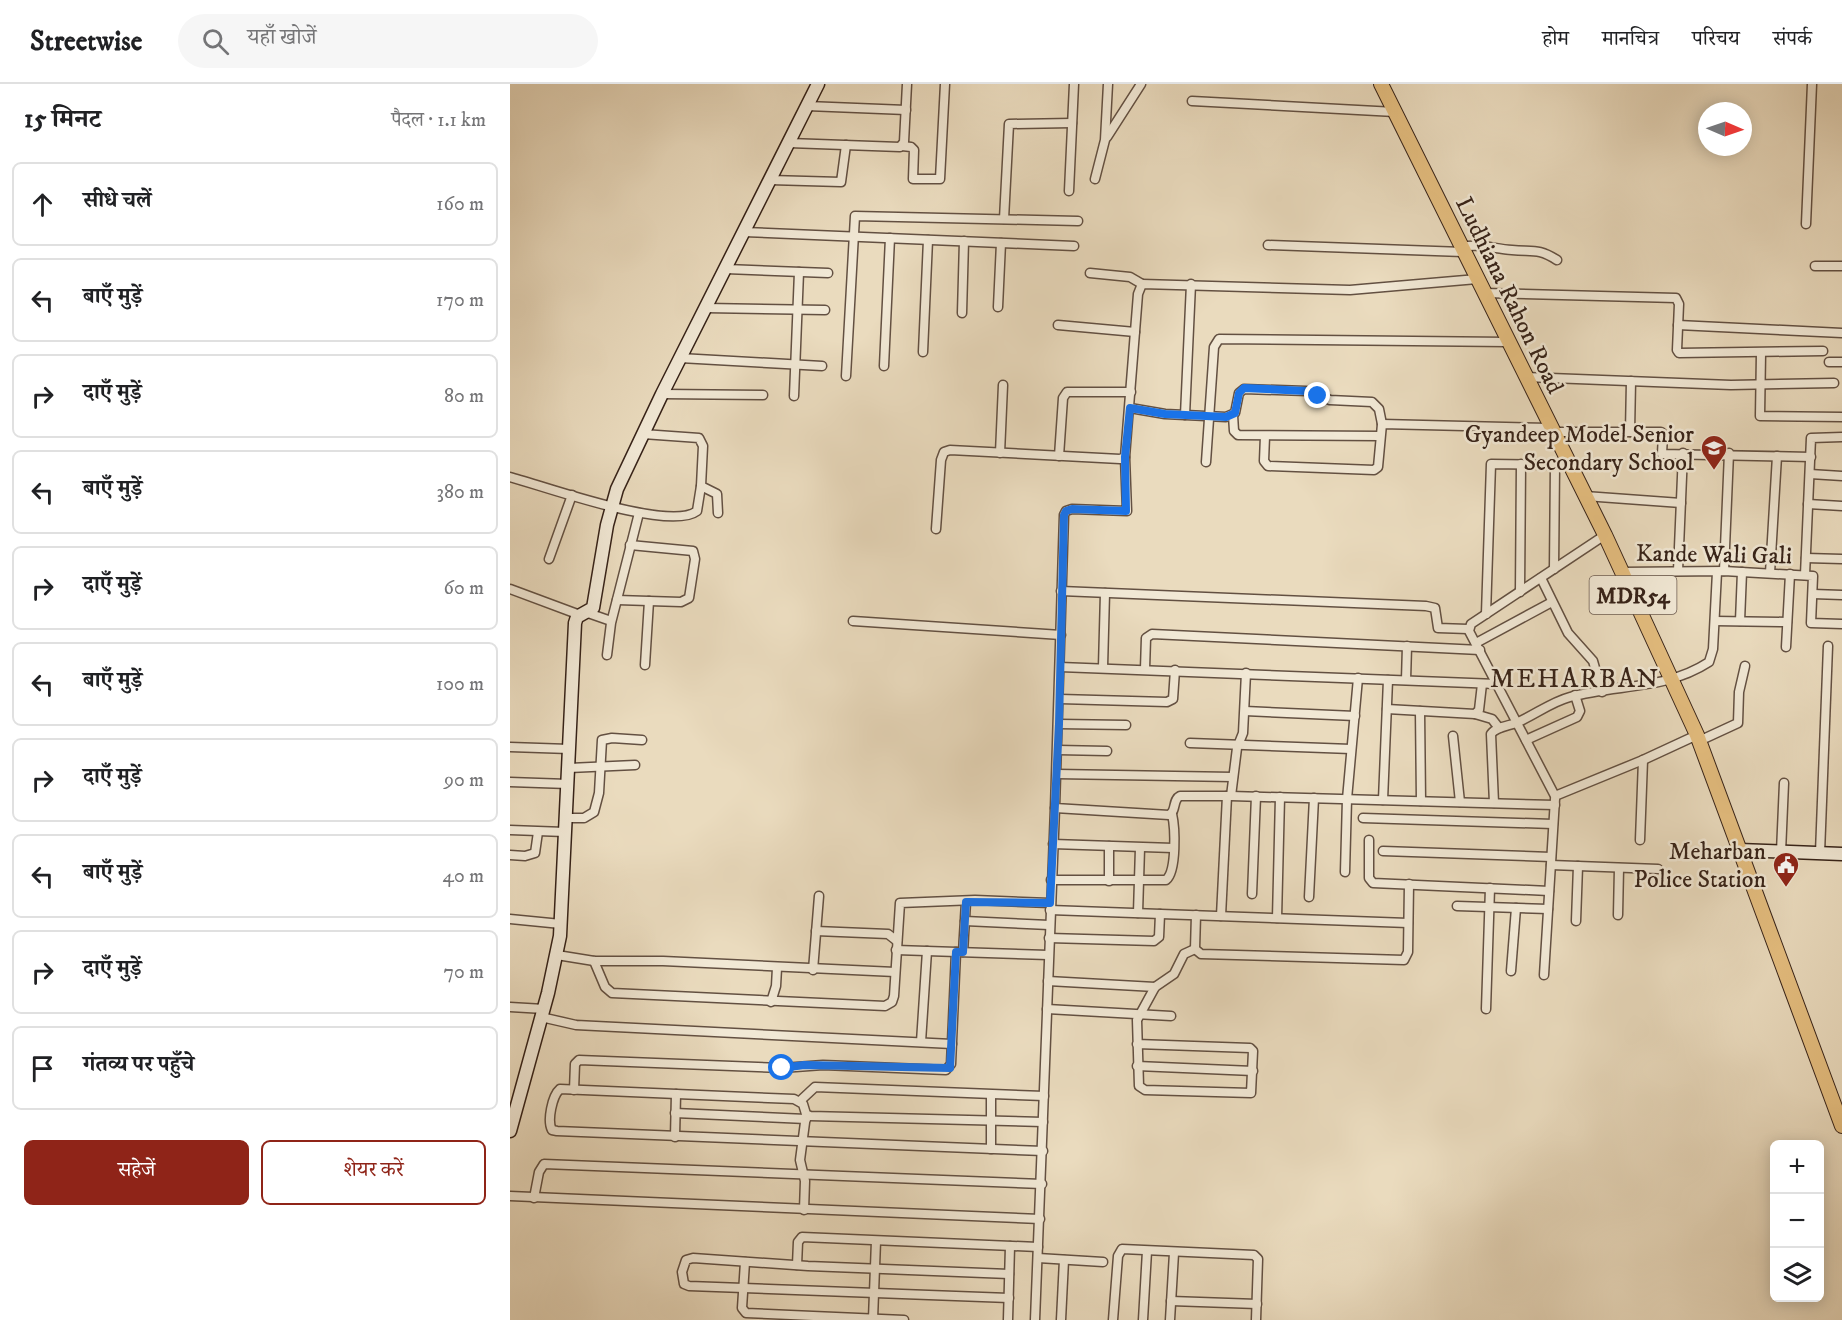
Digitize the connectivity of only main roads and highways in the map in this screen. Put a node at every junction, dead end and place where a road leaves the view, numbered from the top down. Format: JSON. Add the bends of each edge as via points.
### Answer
{"nodes":[{"id":1,"x":1381,"y":84,"type":"edge"},
{"id":2,"x":1840,"y":1117,"type":"edge"}],
"edges":[{"from":1,"to":2,"type":"main road","name":"Ludhiana Rahon Road","number":"MDR54","via":[[1551,430],[1562,465],[1585,496],[1673,680]]}]}
